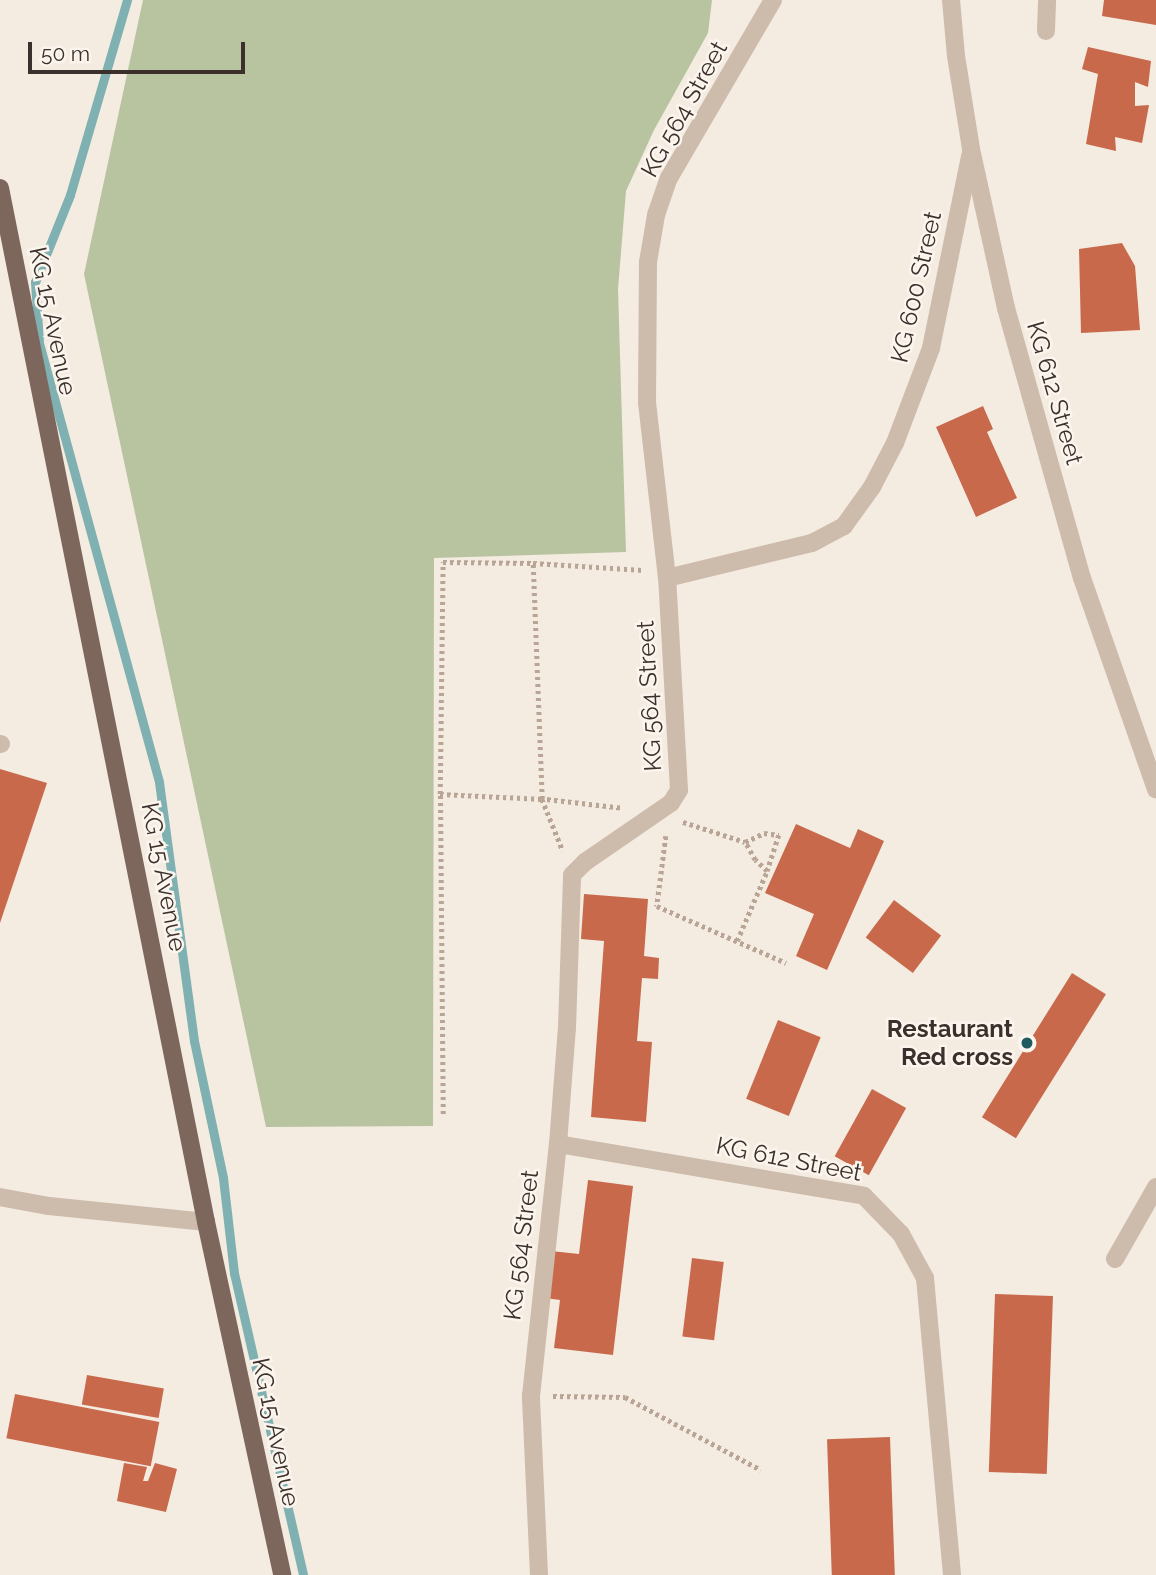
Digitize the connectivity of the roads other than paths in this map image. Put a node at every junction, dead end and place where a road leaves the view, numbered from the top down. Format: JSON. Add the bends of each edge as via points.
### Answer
{"nodes":[{"id":1,"x":773,"y":0,"type":"edge"},
{"id":2,"x":951,"y":0,"type":"edge"},
{"id":3,"x":1048,"y":0,"type":"edge"},
{"id":4,"x":1046,"y":30,"type":"dead end"},
{"id":5,"x":971,"y":149,"type":"junction"},
{"id":6,"x":0,"y":188,"type":"edge"},
{"id":7,"x":666,"y":575,"type":"junction"},
{"id":8,"x":1156,"y":789,"type":"edge"},
{"id":9,"x":558,"y":1144,"type":"junction"},
{"id":10,"x":1156,"y":1187,"type":"edge"},
{"id":11,"x":0,"y":1197,"type":"edge"},
{"id":12,"x":206,"y":1223,"type":"junction"},
{"id":13,"x":1115,"y":1259,"type":"dead end"},
{"id":14,"x":282,"y":1575,"type":"edge"},
{"id":15,"x":539,"y":1575,"type":"edge"},
{"id":16,"x":952,"y":1575,"type":"edge"}],
"edges":[{"from":1,"to":7,"type":"street","name":"KG 564 Street","via":[[669,178],[656,215],[648,262],[648,402]]},
{"from":2,"to":5,"type":"street","name":"KG 612 Street"},
{"from":3,"to":4,"type":"street"},
{"from":5,"to":7,"type":"street","name":"KG 600 Street","via":[[931,348],[895,443],[872,487],[844,526],[812,543]]},
{"from":5,"to":8,"type":"street","name":"KG 612 Street","via":[[1006,308],[1082,578]]},
{"from":6,"to":12,"type":"main road","name":"KG 15 Avenue"},
{"from":7,"to":9,"type":"street","name":"KG 564 Street","via":[[679,790],[662,816],[585,862],[572,875]]},
{"from":9,"to":15,"type":"street","name":"KG 564 Street","via":[[531,1396]]},
{"from":9,"to":16,"type":"street","name":"KG 612 Street","via":[[864,1196],[901,1234],[925,1278]]},
{"from":10,"to":13,"type":"street"},
{"from":11,"to":12,"type":"street"},
{"from":12,"to":14,"type":"main road","name":"KG 15 Avenue"}]}
